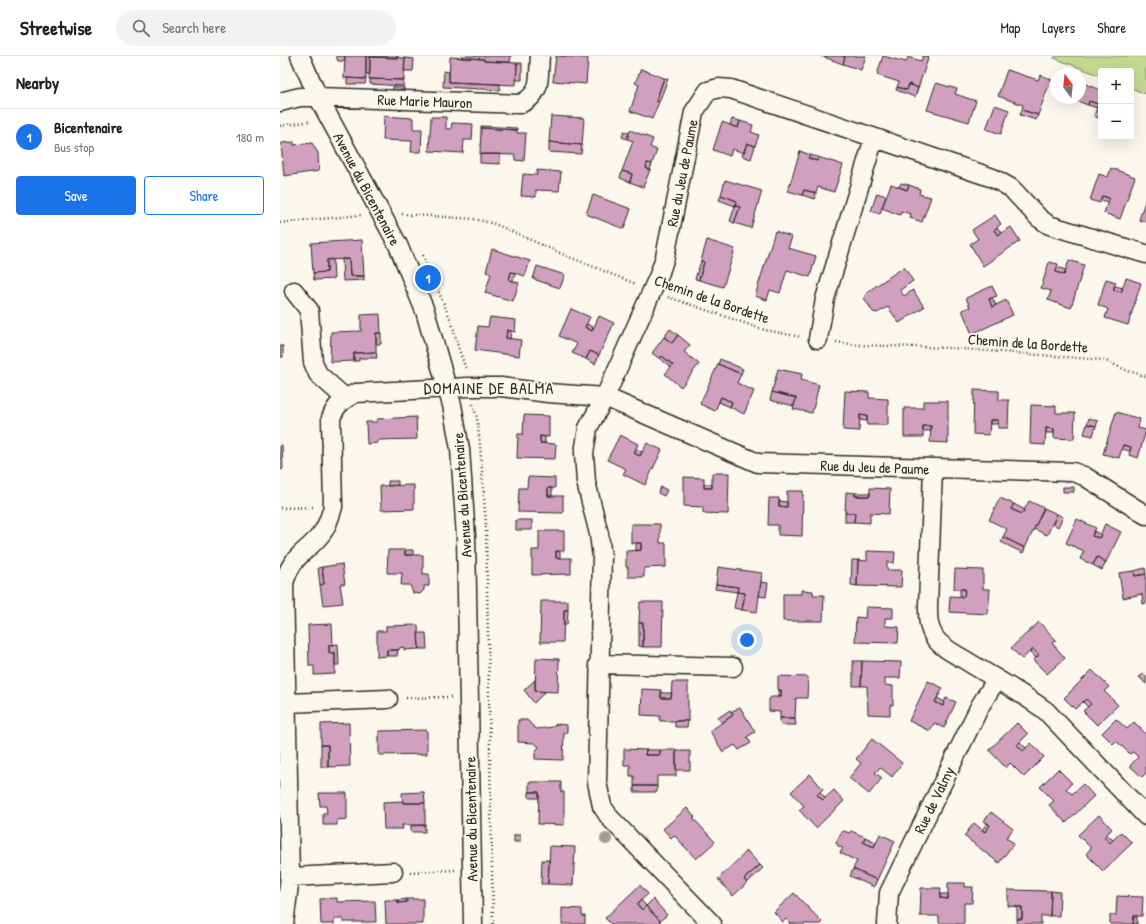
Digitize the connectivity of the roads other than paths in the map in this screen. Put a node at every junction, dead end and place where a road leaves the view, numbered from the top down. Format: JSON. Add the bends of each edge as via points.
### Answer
{"nodes":[{"id":1,"x":300,"y":56,"type":"edge"},
{"id":2,"x":540,"y":56,"type":"edge"},
{"id":3,"x":318,"y":97,"type":"junction"},
{"id":4,"x":280,"y":102,"type":"edge"},
{"id":5,"x":874,"y":138,"type":"junction"},
{"id":6,"x":1146,"y":254,"type":"edge"},
{"id":7,"x":294,"y":291,"type":"dead end"},
{"id":8,"x":818,"y":339,"type":"road end"},
{"id":9,"x":448,"y":389,"type":"junction"},
{"id":10,"x":605,"y":397,"type":"junction"},
{"id":11,"x":345,"y":398,"type":"junction"},
{"id":12,"x":933,"y":469,"type":"junction"},
{"id":13,"x":1146,"y":515,"type":"edge"},
{"id":14,"x":598,"y":664,"type":"junction"},
{"id":15,"x":733,"y":667,"type":"dead end"},
{"id":16,"x":996,"y":680,"type":"junction"},
{"id":17,"x":388,"y":699,"type":"road end"},
{"id":18,"x":287,"y":703,"type":"junction"},
{"id":19,"x":1146,"y":816,"type":"edge"},
{"id":20,"x":393,"y":872,"type":"road end"},
{"id":21,"x":290,"y":877,"type":"junction"},
{"id":22,"x":284,"y":924,"type":"edge"},
{"id":23,"x":473,"y":924,"type":"edge"},
{"id":24,"x":712,"y":924,"type":"edge"},
{"id":25,"x":887,"y":924,"type":"edge"}],
"edges":[{"from":1,"to":3,"type":"street","name":"Avenue du Bicentenaire"},
{"from":2,"to":3,"type":"street","name":"Rue Marie Mauron","via":[[536,92],[531,99],[520,104]]},
{"from":3,"to":4,"type":"street","name":"Rue Marie Mauron","via":[[300,97]]},
{"from":3,"to":9,"type":"street","name":"Avenue du Bicentenaire","via":[[398,245],[425,311]]},
{"from":5,"to":6,"type":"street","name":"Rue du Jeu de Paume","via":[[993,178],[1011,188],[1049,225]]},
{"from":5,"to":8,"type":"street","via":[[825,299]]},
{"from":5,"to":10,"type":"street","name":"Rue du Jeu de Paume","via":[[731,89],[708,90],[694,112],[665,257],[653,291]]},
{"from":7,"to":11,"type":"street","via":[[309,310],[313,362],[318,374]]},
{"from":9,"to":10,"type":"street","name":"Rue du Jeu de Paume","via":[[501,387]]},
{"from":9,"to":11,"type":"street","name":"Rue du Jeu de Paume","via":[[356,393]]},
{"from":9,"to":23,"type":"street","name":"Avenue du Bicentenaire","via":[[460,449],[466,538]]},
{"from":10,"to":12,"type":"street","name":"Rue du Jeu de Paume","via":[[758,463]]},
{"from":10,"to":14,"type":"street","via":[[588,428],[584,453],[586,482],[602,557]]},
{"from":11,"to":18,"type":"street","via":[[334,410],[331,418],[333,507],[329,520],[322,533],[297,556],[284,582]]},
{"from":12,"to":13,"type":"street","name":"Rue du Jeu de Paume","via":[[1073,472],[1084,476]]},
{"from":12,"to":16,"type":"street","via":[[929,625],[936,639],[944,647]]},
{"from":14,"to":15,"type":"street"},
{"from":14,"to":24,"type":"street","via":[[597,782],[602,806],[610,818]]},
{"from":16,"to":19,"type":"street","via":[[1029,698],[1046,711]]},
{"from":16,"to":25,"type":"street","name":"Rue de Valmy","via":[[973,720],[889,893]]},
{"from":17,"to":18,"type":"street"},
{"from":18,"to":21,"type":"street"},
{"from":20,"to":21,"type":"street"},
{"from":21,"to":22,"type":"street"}]}
